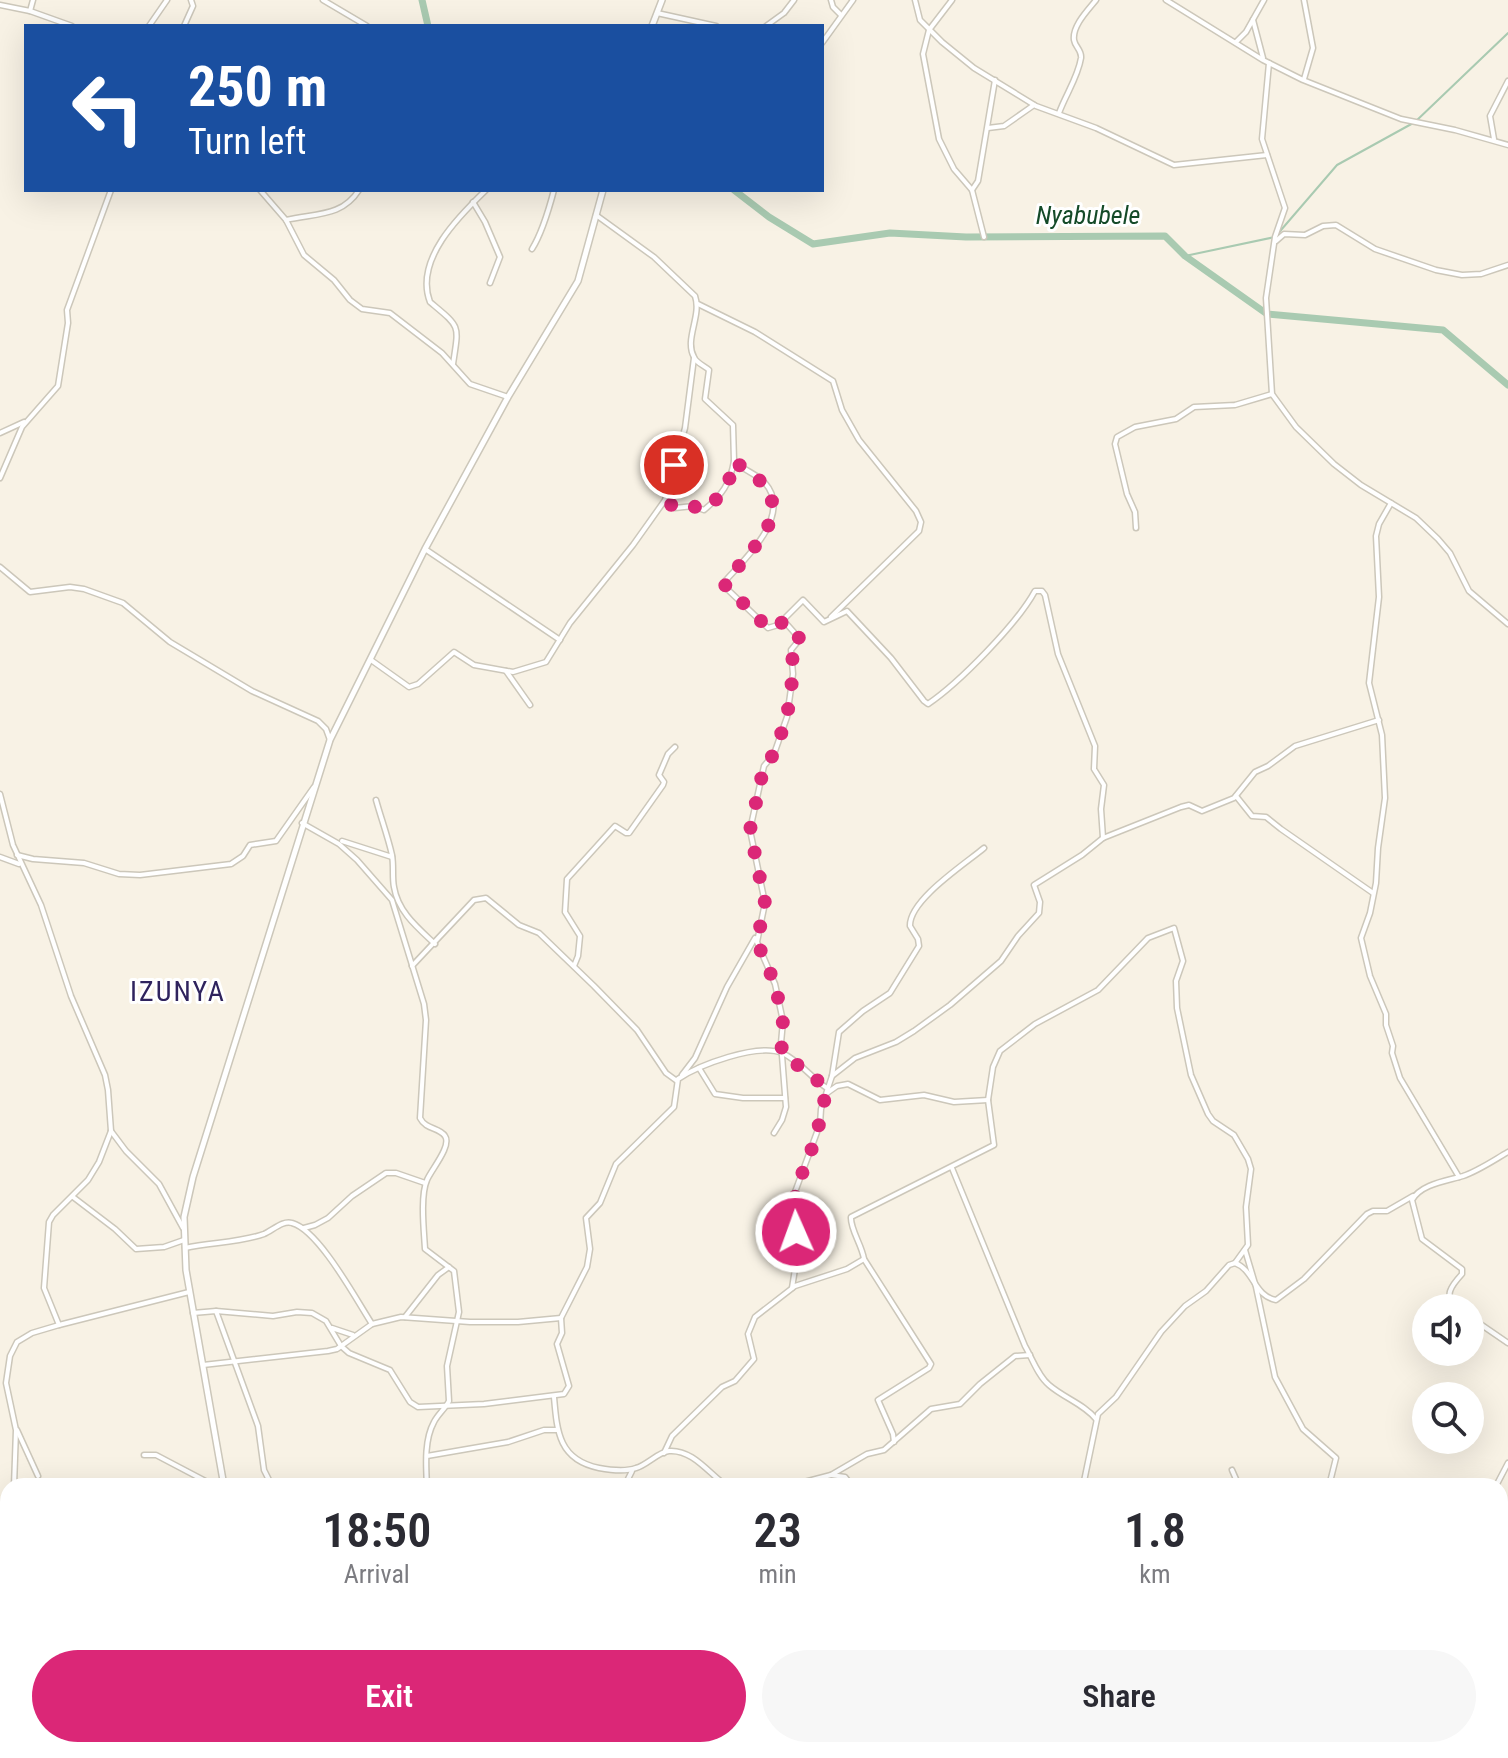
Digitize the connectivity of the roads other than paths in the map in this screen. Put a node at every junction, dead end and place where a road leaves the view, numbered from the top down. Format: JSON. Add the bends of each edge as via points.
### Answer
{"nodes":[{"id":1,"x":33,"y":0,"type":"edge"},
{"id":2,"x":167,"y":0,"type":"edge"},
{"id":3,"x":191,"y":0,"type":"edge"},
{"id":4,"x":323,"y":0,"type":"edge"},
{"id":5,"x":662,"y":0,"type":"edge"},
{"id":6,"x":794,"y":0,"type":"edge"},
{"id":7,"x":831,"y":0,"type":"edge"},
{"id":8,"x":853,"y":0,"type":"edge"},
{"id":9,"x":915,"y":0,"type":"edge"},
{"id":10,"x":952,"y":0,"type":"edge"},
{"id":11,"x":1096,"y":0,"type":"edge"},
{"id":12,"x":1166,"y":0,"type":"edge"},
{"id":13,"x":1264,"y":0,"type":"edge"},
{"id":14,"x":1304,"y":0,"type":"edge"},
{"id":15,"x":0,"y":5,"type":"edge"},
{"id":16,"x":30,"y":11,"type":"junction"},
{"id":17,"x":657,"y":13,"type":"junction"},
{"id":18,"x":841,"y":15,"type":"junction"},
{"id":19,"x":1253,"y":20,"type":"junction"},
{"id":20,"x":66,"y":24,"type":"edge"},
{"id":21,"x":150,"y":24,"type":"edge"},
{"id":22,"x":185,"y":24,"type":"edge"},
{"id":23,"x":364,"y":24,"type":"edge"},
{"id":24,"x":653,"y":24,"type":"edge"},
{"id":25,"x":707,"y":24,"type":"edge"},
{"id":26,"x":769,"y":24,"type":"edge"},
{"id":27,"x":929,"y":30,"type":"junction"},
{"id":28,"x":824,"y":41,"type":"edge"},
{"id":29,"x":1236,"y":42,"type":"junction"},
{"id":30,"x":1266,"y":61,"type":"junction"},
{"id":31,"x":995,"y":80,"type":"junction"},
{"id":32,"x":1303,"y":80,"type":"junction"},
{"id":33,"x":1508,"y":81,"type":"edge"},
{"id":34,"x":1034,"y":105,"type":"junction"},
{"id":35,"x":1059,"y":113,"type":"junction"},
{"id":36,"x":987,"y":128,"type":"junction"},
{"id":37,"x":1494,"y":139,"type":"junction"},
{"id":38,"x":1508,"y":145,"type":"edge"},
{"id":39,"x":1267,"y":155,"type":"junction"},
{"id":40,"x":972,"y":190,"type":"junction"},
{"id":41,"x":110,"y":192,"type":"edge"},
{"id":42,"x":262,"y":192,"type":"edge"},
{"id":43,"x":358,"y":192,"type":"edge"},
{"id":44,"x":484,"y":192,"type":"edge"},
{"id":45,"x":553,"y":192,"type":"edge"},
{"id":46,"x":602,"y":192,"type":"edge"},
{"id":47,"x":473,"y":202,"type":"junction"},
{"id":48,"x":596,"y":215,"type":"junction"},
{"id":49,"x":286,"y":220,"type":"junction"},
{"id":50,"x":984,"y":237,"type":"dead end"},
{"id":51,"x":1274,"y":242,"type":"junction"},
{"id":52,"x":532,"y":249,"type":"dead end"},
{"id":53,"x":1508,"y":265,"type":"edge"},
{"id":54,"x":490,"y":283,"type":"dead end"},
{"id":55,"x":698,"y":304,"type":"junction"},
{"id":56,"x":694,"y":358,"type":"junction"},
{"id":57,"x":453,"y":364,"type":"junction"},
{"id":58,"x":1272,"y":394,"type":"junction"},
{"id":59,"x":508,"y":397,"type":"junction"},
{"id":60,"x":26,"y":421,"type":"junction"},
{"id":61,"x":0,"y":433,"type":"edge"},
{"id":62,"x":734,"y":461,"type":"junction"},
{"id":63,"x":0,"y":478,"type":"edge"},
{"id":64,"x":1391,"y":503,"type":"junction"},
{"id":65,"x":663,"y":504,"type":"junction"},
{"id":66,"x":1136,"y":528,"type":"dead end"},
{"id":67,"x":425,"y":549,"type":"junction"},
{"id":68,"x":0,"y":567,"type":"edge"},
{"id":69,"x":784,"y":621,"type":"junction"},
{"id":70,"x":826,"y":622,"type":"junction"},
{"id":71,"x":1508,"y":624,"type":"edge"},
{"id":72,"x":560,"y":640,"type":"junction"},
{"id":73,"x":371,"y":660,"type":"junction"},
{"id":74,"x":505,"y":671,"type":"junction"},
{"id":75,"x":530,"y":705,"type":"dead end"},
{"id":76,"x":1379,"y":720,"type":"junction"},
{"id":77,"x":330,"y":740,"type":"junction"},
{"id":78,"x":675,"y":747,"type":"dead end"},
{"id":79,"x":316,"y":785,"type":"junction"},
{"id":80,"x":0,"y":794,"type":"edge"},
{"id":81,"x":1236,"y":796,"type":"junction"},
{"id":82,"x":376,"y":800,"type":"dead end"},
{"id":83,"x":302,"y":823,"type":"junction"},
{"id":84,"x":1103,"y":838,"type":"junction"},
{"id":85,"x":342,"y":841,"type":"dead end"},
{"id":86,"x":984,"y":848,"type":"dead end"},
{"id":87,"x":17,"y":855,"type":"junction"},
{"id":88,"x":0,"y":857,"type":"edge"},
{"id":89,"x":392,"y":857,"type":"junction"},
{"id":90,"x":21,"y":865,"type":"junction"},
{"id":91,"x":1374,"y":893,"type":"junction"},
{"id":92,"x":756,"y":936,"type":"junction"},
{"id":93,"x":435,"y":944,"type":"junction"},
{"id":94,"x":412,"y":966,"type":"junction"},
{"id":95,"x":573,"y":966,"type":"junction"},
{"id":96,"x":782,"y":1053,"type":"junction"},
{"id":97,"x":698,"y":1068,"type":"junction"},
{"id":98,"x":832,"y":1076,"type":"junction"},
{"id":99,"x":679,"y":1079,"type":"junction"},
{"id":100,"x":827,"y":1091,"type":"junction"},
{"id":101,"x":785,"y":1098,"type":"junction"},
{"id":102,"x":988,"y":1100,"type":"junction"},
{"id":103,"x":111,"y":1131,"type":"junction"},
{"id":104,"x":774,"y":1133,"type":"dead end"},
{"id":105,"x":1508,"y":1152,"type":"edge"},
{"id":106,"x":952,"y":1168,"type":"junction"},
{"id":107,"x":1459,"y":1177,"type":"junction"},
{"id":108,"x":425,"y":1183,"type":"junction"},
{"id":109,"x":1413,"y":1196,"type":"junction"},
{"id":110,"x":73,"y":1197,"type":"junction"},
{"id":111,"x":302,"y":1228,"type":"junction"},
{"id":112,"x":184,"y":1230,"type":"junction"},
{"id":113,"x":184,"y":1240,"type":"junction"},
{"id":114,"x":185,"y":1248,"type":"junction"},
{"id":115,"x":1245,"y":1250,"type":"junction"},
{"id":116,"x":864,"y":1259,"type":"junction"},
{"id":117,"x":1235,"y":1263,"type":"junction"},
{"id":118,"x":449,"y":1267,"type":"junction"},
{"id":119,"x":1256,"y":1287,"type":"junction"},
{"id":120,"x":792,"y":1288,"type":"junction"},
{"id":121,"x":189,"y":1292,"type":"junction"},
{"id":122,"x":1449,"y":1294,"type":"edge"},
{"id":123,"x":216,"y":1311,"type":"junction"},
{"id":124,"x":193,"y":1313,"type":"junction"},
{"id":125,"x":405,"y":1317,"type":"junction"},
{"id":126,"x":561,"y":1318,"type":"junction"},
{"id":127,"x":458,"y":1322,"type":"junction"},
{"id":128,"x":372,"y":1324,"type":"junction"},
{"id":129,"x":59,"y":1325,"type":"junction"},
{"id":130,"x":330,"y":1327,"type":"junction"},
{"id":131,"x":1484,"y":1327,"type":"edge"},
{"id":132,"x":353,"y":1335,"type":"junction"},
{"id":133,"x":1508,"y":1343,"type":"edge"},
{"id":134,"x":341,"y":1346,"type":"junction"},
{"id":135,"x":1030,"y":1355,"type":"junction"},
{"id":136,"x":236,"y":1362,"type":"junction"},
{"id":137,"x":201,"y":1366,"type":"junction"},
{"id":138,"x":554,"y":1396,"type":"junction"},
{"id":139,"x":448,"y":1405,"type":"junction"},
{"id":140,"x":1097,"y":1420,"type":"junction"},
{"id":141,"x":15,"y":1428,"type":"junction"},
{"id":142,"x":557,"y":1430,"type":"junction"},
{"id":143,"x":894,"y":1442,"type":"junction"},
{"id":144,"x":664,"y":1453,"type":"junction"},
{"id":145,"x":144,"y":1455,"type":"dead end"},
{"id":146,"x":427,"y":1456,"type":"junction"},
{"id":147,"x":634,"y":1469,"type":"junction"},
{"id":148,"x":1232,"y":1470,"type":"dead end"},
{"id":149,"x":831,"y":1475,"type":"junction"},
{"id":150,"x":38,"y":1476,"type":"dead end"},
{"id":151,"x":14,"y":1478,"type":"edge"},
{"id":152,"x":200,"y":1478,"type":"edge"},
{"id":153,"x":222,"y":1478,"type":"edge"},
{"id":154,"x":268,"y":1478,"type":"edge"},
{"id":155,"x":427,"y":1478,"type":"edge"},
{"id":156,"x":628,"y":1478,"type":"edge"},
{"id":157,"x":717,"y":1478,"type":"edge"},
{"id":158,"x":820,"y":1478,"type":"edge"},
{"id":159,"x":846,"y":1478,"type":"edge"},
{"id":160,"x":1085,"y":1478,"type":"edge"},
{"id":161,"x":1236,"y":1478,"type":"edge"},
{"id":162,"x":1331,"y":1478,"type":"edge"}],
"edges":[{"from":1,"to":16,"type":"street"},
{"from":2,"to":21,"type":"street"},
{"from":3,"to":22,"type":"street"},
{"from":4,"to":23,"type":"street"},
{"from":5,"to":17,"type":"street"},
{"from":6,"to":26,"type":"street"},
{"from":7,"to":18,"type":"street"},
{"from":8,"to":18,"type":"street"},
{"from":9,"to":27,"type":"street"},
{"from":10,"to":27,"type":"street"},
{"from":11,"to":35,"type":"street","via":[[1075,36],[1081,57]]},
{"from":12,"to":29,"type":"street"},
{"from":13,"to":19,"type":"street"},
{"from":14,"to":32,"type":"street","via":[[1313,48]]},
{"from":15,"to":16,"type":"street"},
{"from":16,"to":20,"type":"street"},
{"from":17,"to":24,"type":"street"},
{"from":17,"to":25,"type":"street"},
{"from":18,"to":28,"type":"street"},
{"from":19,"to":29,"type":"street"},
{"from":19,"to":30,"type":"street"},
{"from":27,"to":31,"type":"street"},
{"from":27,"to":40,"type":"street","via":[[923,54],[939,139]]},
{"from":29,"to":30,"type":"street"},
{"from":30,"to":32,"type":"street"},
{"from":30,"to":39,"type":"street","via":[[1262,133]]},
{"from":31,"to":34,"type":"street"},
{"from":31,"to":36,"type":"street"},
{"from":32,"to":37,"type":"street","via":[[1401,119]]},
{"from":33,"to":37,"type":"street","via":[[1490,116]]},
{"from":34,"to":35,"type":"street"},
{"from":34,"to":36,"type":"street","via":[[1002,127]]},
{"from":35,"to":39,"type":"street","via":[[1174,165]]},
{"from":36,"to":40,"type":"street"},
{"from":37,"to":38,"type":"street"},
{"from":39,"to":51,"type":"street","via":[[1285,208]]},
{"from":40,"to":50,"type":"street"},
{"from":41,"to":60,"type":"street","via":[[67,307],[58,386]]},
{"from":42,"to":49,"type":"street"},
{"from":43,"to":49,"type":"street","via":[[340,209]]},
{"from":44,"to":47,"type":"street"},
{"from":45,"to":52,"type":"street"},
{"from":46,"to":48,"type":"street"},
{"from":47,"to":54,"type":"street","via":[[500,257]]},
{"from":47,"to":57,"type":"street","via":[[434,256],[427,286],[430,302],[457,329]]},
{"from":48,"to":55,"type":"street","via":[[674,274]]},
{"from":48,"to":59,"type":"street","via":[[578,281]]},
{"from":49,"to":57,"type":"street","via":[[304,255],[350,300],[366,311],[390,313]]},
{"from":51,"to":53,"type":"street","via":[[1284,234],[1305,235],[1330,225],[1375,249],[1449,274],[1470,276]]},
{"from":51,"to":58,"type":"street","via":[[1266,298]]},
{"from":55,"to":56,"type":"street"},
{"from":55,"to":70,"type":"street","via":[[833,381],[859,440],[921,522],[919,531]]},
{"from":56,"to":62,"type":"street","via":[[710,374],[705,399],[733,425]]},
{"from":56,"to":65,"type":"street","via":[[685,428]]},
{"from":57,"to":59,"type":"street","via":[[470,384]]},
{"from":58,"to":64,"type":"street","via":[[1309,441]]},
{"from":58,"to":66,"type":"street","via":[[1235,405],[1194,407],[1176,419],[1117,437]]},
{"from":59,"to":67,"type":"street"},
{"from":60,"to":61,"type":"street"},
{"from":60,"to":63,"type":"street"},
{"from":62,"to":65,"type":"street","via":[[729,483],[704,510]]},
{"from":62,"to":69,"type":"street","via":[[768,487],[773,505],[762,538],[724,584],[768,628]]},
{"from":64,"to":71,"type":"street","via":[[1446,546],[1469,591]]},
{"from":64,"to":76,"type":"street","via":[[1377,530],[1375,549],[1379,597],[1369,683]]},
{"from":65,"to":72,"type":"street"},
{"from":67,"to":72,"type":"street"},
{"from":67,"to":73,"type":"street"},
{"from":68,"to":77,"type":"street","via":[[30,592],[70,587],[123,603],[170,642],[252,691],[318,721]]},
{"from":69,"to":70,"type":"street","via":[[803,600]]},
{"from":69,"to":92,"type":"street","via":[[800,639],[792,647],[786,723],[764,766],[751,820],[765,903]]},
{"from":70,"to":84,"type":"street","via":[[849,612],[928,704],[970,668],[1035,591],[1044,592],[1058,654],[1095,746],[1094,769],[1104,785]]},
{"from":72,"to":74,"type":"street","via":[[546,662],[521,672]]},
{"from":73,"to":74,"type":"street","via":[[409,687],[454,652],[474,665]]},
{"from":73,"to":77,"type":"street"},
{"from":74,"to":75,"type":"street"},
{"from":76,"to":81,"type":"street","via":[[1295,746],[1255,772]]},
{"from":76,"to":91,"type":"street","via":[[1385,798]]},
{"from":77,"to":79,"type":"street"},
{"from":78,"to":95,"type":"street","via":[[660,772],[663,785],[630,831],[615,826],[567,879],[565,912],[580,936]]},
{"from":79,"to":83,"type":"street"},
{"from":79,"to":87,"type":"street","via":[[276,841],[250,845],[231,864],[127,875],[84,863]]},
{"from":80,"to":87,"type":"street"},
{"from":81,"to":84,"type":"street","via":[[1202,811],[1181,807]]},
{"from":81,"to":91,"type":"street","via":[[1251,816],[1269,818]]},
{"from":82,"to":89,"type":"street"},
{"from":83,"to":94,"type":"street","via":[[339,844],[381,885],[398,913]]},
{"from":83,"to":112,"type":"street","via":[[193,1177]]},
{"from":84,"to":98,"type":"street","via":[[1034,885],[1039,913],[987,974],[914,1031],[855,1058]]},
{"from":85,"to":89,"type":"street"},
{"from":86,"to":98,"type":"street","via":[[934,889],[912,916],[917,951],[890,993],[839,1032]]},
{"from":87,"to":90,"type":"street"},
{"from":88,"to":90,"type":"street"},
{"from":89,"to":93,"type":"street","via":[[401,907]]},
{"from":90,"to":103,"type":"street","via":[[105,1075]]},
{"from":91,"to":107,"type":"street","via":[[1362,947],[1386,1014],[1395,1062],[1408,1094]]},
{"from":92,"to":96,"type":"street","via":[[775,984],[783,1021]]},
{"from":92,"to":99,"type":"street","via":[[695,1058]]},
{"from":93,"to":94,"type":"street"},
{"from":93,"to":95,"type":"street","via":[[483,896],[519,925],[539,933]]},
{"from":94,"to":108,"type":"street","via":[[426,1020],[420,1118],[446,1139]]},
{"from":95,"to":99,"type":"street","via":[[637,1030],[666,1073]]},
{"from":96,"to":97,"type":"street","via":[[765,1050]]},
{"from":96,"to":100,"type":"street"},
{"from":96,"to":101,"type":"street"},
{"from":97,"to":99,"type":"street"},
{"from":97,"to":101,"type":"street","via":[[715,1094]]},
{"from":98,"to":100,"type":"street"},
{"from":99,"to":126,"type":"street","via":[[674,1107],[616,1164],[600,1203],[586,1218],[587,1267]]},
{"from":100,"to":102,"type":"street","via":[[848,1084],[880,1100],[924,1095],[954,1102]]},
{"from":100,"to":120,"type":"street","via":[[795,1192]]},
{"from":101,"to":104,"type":"street","via":[[784,1116]]},
{"from":102,"to":106,"type":"street","via":[[994,1145]]},
{"from":102,"to":115,"type":"street","via":[[993,1067],[1008,1043],[1098,990],[1148,938],[1174,928],[1183,961],[1176,981],[1177,1008],[1191,1075],[1208,1114],[1234,1135],[1250,1163]]},
{"from":103,"to":110,"type":"street","via":[[94,1172]]},
{"from":103,"to":112,"type":"street","via":[[159,1184]]},
{"from":105,"to":107,"type":"street"},
{"from":106,"to":116,"type":"street","via":[[852,1215],[850,1223]]},
{"from":106,"to":135,"type":"street"},
{"from":107,"to":109,"type":"street"},
{"from":108,"to":111,"type":"street","via":[[386,1173],[328,1218]]},
{"from":108,"to":118,"type":"street","via":[[425,1249]]},
{"from":109,"to":119,"type":"street","via":[[1387,1211],[1367,1214],[1281,1297],[1271,1300]]},
{"from":109,"to":122,"type":"street","via":[[1422,1239],[1462,1269]]},
{"from":110,"to":113,"type":"street","via":[[136,1249]]},
{"from":110,"to":129,"type":"street","via":[[53,1215],[47,1234],[44,1291]]},
{"from":111,"to":114,"type":"street","via":[[285,1223],[263,1234]]},
{"from":111,"to":128,"type":"street","via":[[334,1265]]},
{"from":112,"to":113,"type":"street"},
{"from":113,"to":114,"type":"street"},
{"from":114,"to":121,"type":"street"},
{"from":115,"to":117,"type":"street"},
{"from":115,"to":119,"type":"street"},
{"from":116,"to":120,"type":"street"},
{"from":116,"to":143,"type":"street","via":[[931,1364],[878,1400]]},
{"from":117,"to":119,"type":"street"},
{"from":117,"to":140,"type":"street","via":[[1161,1332]]},
{"from":118,"to":125,"type":"street"},
{"from":118,"to":127,"type":"street","via":[[456,1275]]},
{"from":119,"to":162,"type":"street","via":[[1275,1377],[1309,1436],[1336,1458]]},
{"from":120,"to":144,"type":"street","via":[[754,1319],[748,1334],[754,1359],[672,1436]]},
{"from":121,"to":124,"type":"street"},
{"from":121,"to":129,"type":"street"},
{"from":123,"to":124,"type":"street"},
{"from":123,"to":130,"type":"street","via":[[273,1316],[306,1312]]},
{"from":123,"to":136,"type":"street"},
{"from":124,"to":137,"type":"street"},
{"from":125,"to":127,"type":"street"},
{"from":125,"to":128,"type":"street"},
{"from":126,"to":127,"type":"street"},
{"from":126,"to":138,"type":"street","via":[[557,1344],[569,1386]]},
{"from":127,"to":139,"type":"street","via":[[447,1366]]},
{"from":128,"to":132,"type":"street"},
{"from":129,"to":141,"type":"street","via":[[32,1333],[13,1347],[6,1383]]},
{"from":130,"to":132,"type":"street"},
{"from":130,"to":134,"type":"street"},
{"from":131,"to":133,"type":"street"},
{"from":132,"to":134,"type":"street"},
{"from":134,"to":136,"type":"street","via":[[318,1354]]},
{"from":134,"to":139,"type":"street","via":[[390,1370],[418,1407]]},
{"from":135,"to":140,"type":"street","via":[[1047,1383]]},
{"from":135,"to":143,"type":"street","via":[[1015,1356],[960,1404],[931,1409]]},
{"from":136,"to":137,"type":"street"},
{"from":136,"to":154,"type":"street","via":[[258,1426]]},
{"from":137,"to":153,"type":"street"},
{"from":138,"to":139,"type":"street"},
{"from":138,"to":142,"type":"street"},
{"from":139,"to":146,"type":"street","via":[[434,1420]]},
{"from":140,"to":160,"type":"street"},
{"from":141,"to":150,"type":"street"},
{"from":141,"to":151,"type":"street"},
{"from":142,"to":146,"type":"street"},
{"from":142,"to":147,"type":"street","via":[[579,1462]]},
{"from":143,"to":149,"type":"street"},
{"from":144,"to":147,"type":"street"},
{"from":144,"to":157,"type":"street","via":[[698,1462]]},
{"from":145,"to":152,"type":"street","via":[[156,1455]]},
{"from":146,"to":155,"type":"street"},
{"from":147,"to":156,"type":"street"},
{"from":148,"to":161,"type":"street"},
{"from":149,"to":158,"type":"street"},
{"from":149,"to":159,"type":"street"}]}
